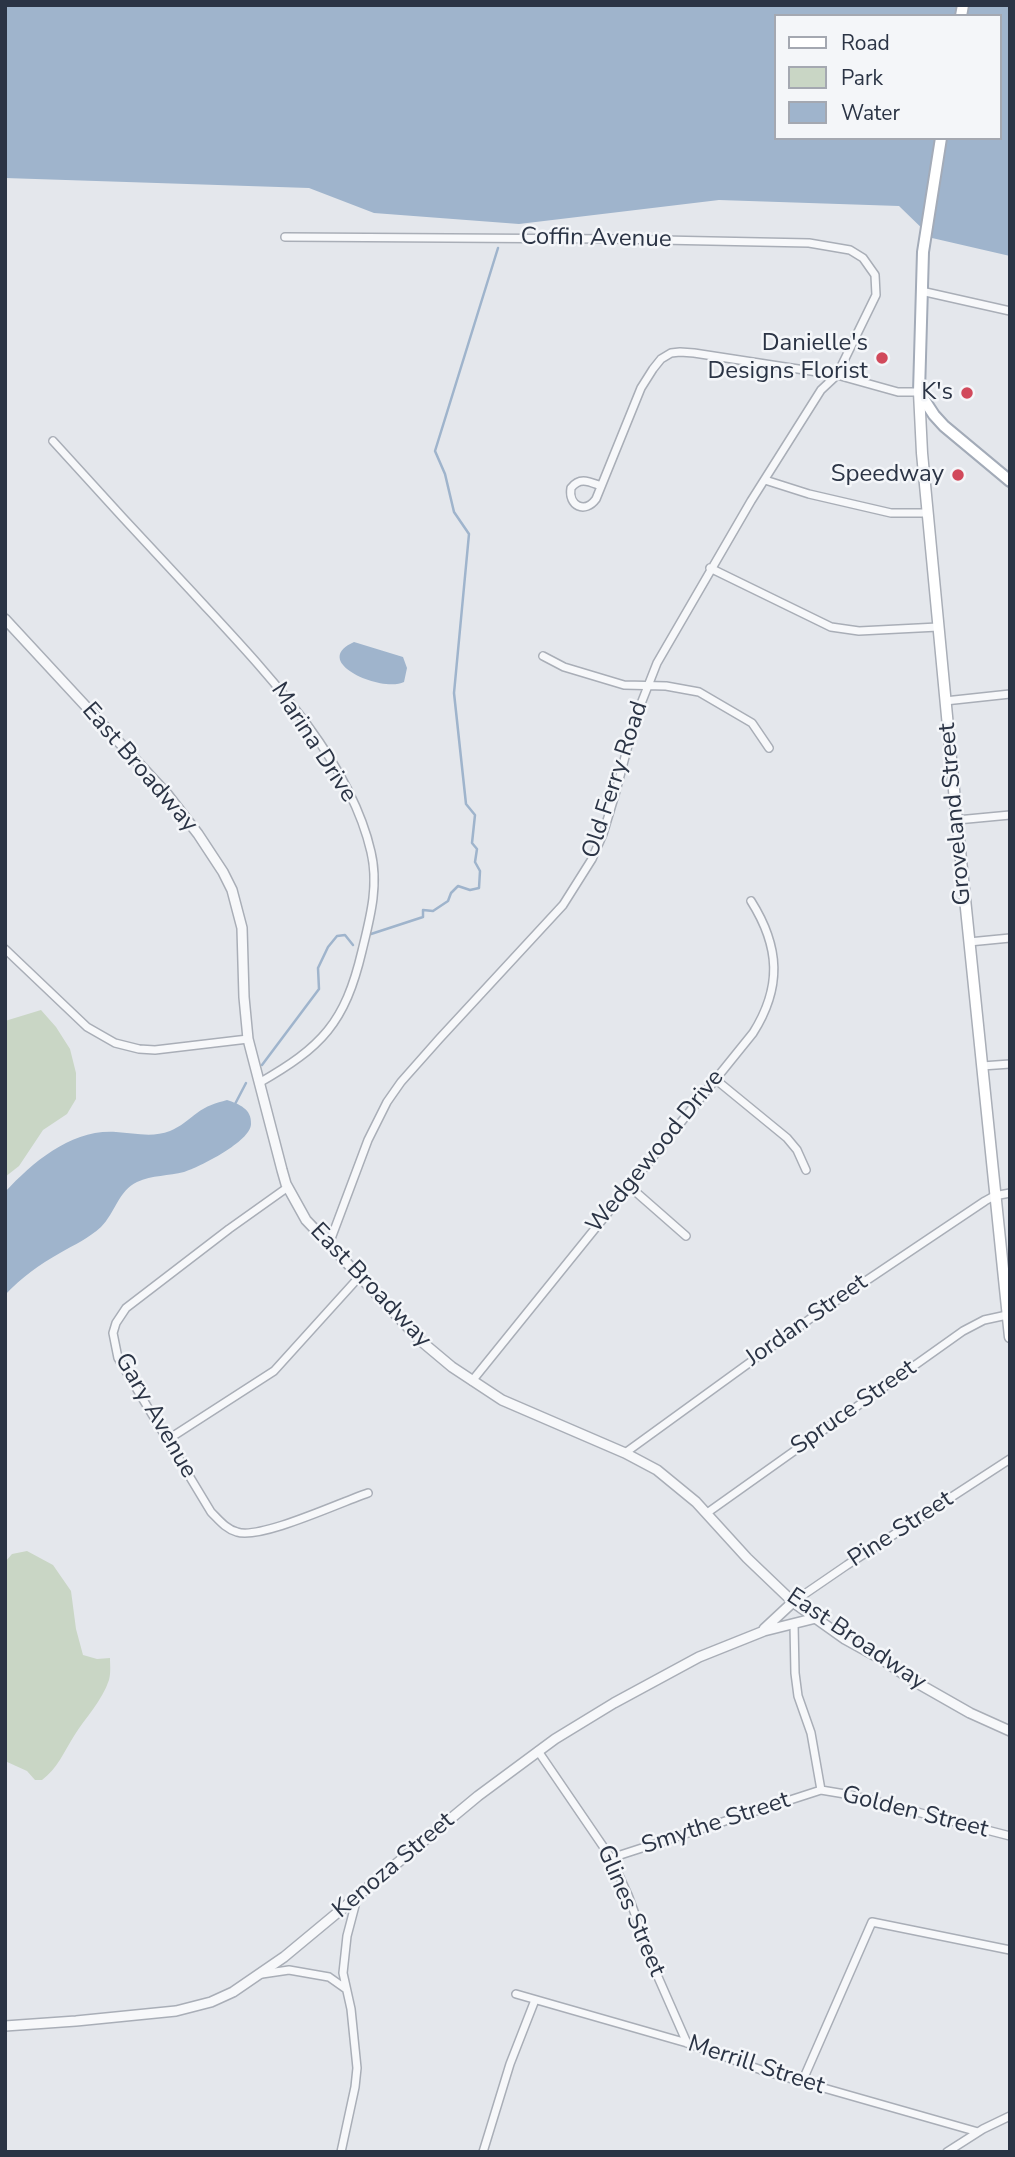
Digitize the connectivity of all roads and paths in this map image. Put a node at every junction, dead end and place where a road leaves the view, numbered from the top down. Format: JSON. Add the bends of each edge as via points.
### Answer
{"nodes":[{"id":1,"x":941,"y":140,"type":"edge"},
{"id":2,"x":285,"y":237,"type":"dead end"},
{"id":3,"x":921,"y":290,"type":"junction"},
{"id":4,"x":876,"y":295,"type":"joint"},
{"id":5,"x":1010,"y":311,"type":"edge"},
{"id":6,"x":837,"y":375,"type":"junction"},
{"id":7,"x":919,"y":392,"type":"junction"},
{"id":8,"x":52,"y":441,"type":"dead end"},
{"id":9,"x":765,"y":480,"type":"junction"},
{"id":10,"x":1010,"y":481,"type":"edge"},
{"id":11,"x":601,"y":486,"type":"junction"},
{"id":12,"x":928,"y":513,"type":"junction"},
{"id":13,"x":710,"y":568,"type":"junction"},
{"id":14,"x":5,"y":620,"type":"edge"},
{"id":15,"x":938,"y":627,"type":"junction"},
{"id":16,"x":543,"y":656,"type":"dead end"},
{"id":17,"x":647,"y":686,"type":"junction"},
{"id":18,"x":1010,"y":694,"type":"edge"},
{"id":19,"x":945,"y":701,"type":"junction"},
{"id":20,"x":769,"y":748,"type":"dead end"},
{"id":21,"x":1010,"y":815,"type":"edge"},
{"id":22,"x":957,"y":820,"type":"junction"},
{"id":23,"x":751,"y":901,"type":"dead end"},
{"id":24,"x":1010,"y":939,"type":"edge"},
{"id":25,"x":969,"y":942,"type":"junction"},
{"id":26,"x":5,"y":949,"type":"edge"},
{"id":27,"x":248,"y":1039,"type":"junction"},
{"id":28,"x":1010,"y":1063,"type":"edge"},
{"id":29,"x":982,"y":1066,"type":"junction"},
{"id":30,"x":715,"y":1079,"type":"junction"},
{"id":31,"x":259,"y":1083,"type":"junction"},
{"id":32,"x":806,"y":1170,"type":"dead end"},
{"id":33,"x":629,"y":1186,"type":"junction"},
{"id":34,"x":288,"y":1187,"type":"junction"},
{"id":35,"x":1010,"y":1193,"type":"edge"},
{"id":36,"x":994,"y":1196,"type":"junction"},
{"id":37,"x":686,"y":1236,"type":"dead end"},
{"id":38,"x":329,"y":1244,"type":"junction"},
{"id":39,"x":360,"y":1276,"type":"junction"},
{"id":40,"x":1007,"y":1315,"type":"junction"},
{"id":41,"x":1010,"y":1337,"type":"edge"},
{"id":42,"x":472,"y":1381,"type":"junction"},
{"id":43,"x":167,"y":1440,"type":"junction"},
{"id":44,"x":625,"y":1453,"type":"junction"},
{"id":45,"x":1010,"y":1459,"type":"edge"},
{"id":46,"x":368,"y":1493,"type":"dead end"},
{"id":47,"x":707,"y":1513,"type":"junction"},
{"id":48,"x":793,"y":1602,"type":"junction"},
{"id":49,"x":816,"y":1618,"type":"junction"},
{"id":50,"x":793,"y":1624,"type":"junction"},
{"id":51,"x":761,"y":1632,"type":"junction"},
{"id":52,"x":1010,"y":1731,"type":"edge"},
{"id":53,"x":538,"y":1751,"type":"junction"},
{"id":54,"x":821,"y":1790,"type":"junction"},
{"id":55,"x":1010,"y":1836,"type":"edge"},
{"id":56,"x":611,"y":1858,"type":"junction"},
{"id":57,"x":356,"y":1898,"type":"junction"},
{"id":58,"x":1010,"y":1950,"type":"edge"},
{"id":59,"x":262,"y":1974,"type":"junction"},
{"id":60,"x":346,"y":1990,"type":"junction"},
{"id":61,"x":516,"y":1994,"type":"dead end"},
{"id":62,"x":535,"y":2000,"type":"junction"},
{"id":63,"x":5,"y":2026,"type":"edge"},
{"id":64,"x":687,"y":2043,"type":"junction"},
{"id":65,"x":802,"y":2082,"type":"junction"},
{"id":66,"x":1010,"y":2116,"type":"edge"},
{"id":67,"x":978,"y":2132,"type":"junction"},
{"id":68,"x":341,"y":2152,"type":"edge"},
{"id":69,"x":483,"y":2152,"type":"edge"},
{"id":70,"x":947,"y":2152,"type":"edge"}],
"edges":[{"from":1,"to":3,"type":"main road","name":"Groveland Street"},
{"from":2,"to":4,"type":"street","name":"Coffin Avenue","via":[[809,243],[850,250],[863,258],[875,275]]},
{"from":3,"to":5,"type":"street"},
{"from":3,"to":7,"type":"main road","name":"Groveland Street"},
{"from":4,"to":6,"type":"street","name":"Old Ferry Road"},
{"from":6,"to":7,"type":"street","via":[[898,392]]},
{"from":6,"to":9,"type":"street","name":"Old Ferry Road","via":[[821,390]]},
{"from":6,"to":11,"type":"street","via":[[717,356],[671,354],[657,363],[641,388]]},
{"from":7,"to":10,"type":"main road","via":[[944,426]]},
{"from":7,"to":12,"type":"main road","name":"Groveland Street"},
{"from":8,"to":31,"type":"street","name":"Marina Drive","via":[[279,689],[344,783],[365,832],[374,868],[374,896],[350,995],[319,1040]]},
{"from":9,"to":12,"type":"street","via":[[891,513]]},
{"from":9,"to":13,"type":"street","name":"Old Ferry Road"},
{"from":11,"to":11,"type":"street","via":[[588,507],[579,507],[571,499],[571,488],[577,482]]},
{"from":12,"to":15,"type":"main road","name":"Groveland Street"},
{"from":13,"to":15,"type":"street","via":[[831,627],[859,631]]},
{"from":13,"to":17,"type":"street","name":"Old Ferry Road"},
{"from":14,"to":27,"type":"street","name":"East Broadway","via":[[167,794],[223,872],[241,917]]},
{"from":15,"to":19,"type":"main road","name":"Groveland Street"},
{"from":16,"to":17,"type":"street","via":[[624,685]]},
{"from":17,"to":20,"type":"street","via":[[699,692],[752,723]]},
{"from":17,"to":38,"type":"street","name":"Old Ferry Road","via":[[592,859],[563,905],[387,1102]]},
{"from":18,"to":19,"type":"street"},
{"from":19,"to":22,"type":"main road","name":"Groveland Street"},
{"from":21,"to":22,"type":"street"},
{"from":22,"to":25,"type":"main road","name":"Groveland Street"},
{"from":23,"to":30,"type":"street","name":"Wedgewood Drive","via":[[773,953],[771,991],[757,1027]]},
{"from":24,"to":25,"type":"street"},
{"from":25,"to":29,"type":"main road","name":"Groveland Street"},
{"from":26,"to":27,"type":"street","via":[[87,1027],[115,1043],[155,1050]]},
{"from":27,"to":31,"type":"street","name":"East Broadway"},
{"from":28,"to":29,"type":"street"},
{"from":29,"to":36,"type":"main road","name":"Groveland Street"},
{"from":30,"to":32,"type":"street","via":[[787,1138]]},
{"from":30,"to":33,"type":"street","name":"Wedgewood Drive"},
{"from":31,"to":34,"type":"street","name":"East Broadway"},
{"from":33,"to":37,"type":"street"},
{"from":33,"to":42,"type":"street","name":"Wedgewood Drive"},
{"from":34,"to":38,"type":"street","name":"East Broadway","via":[[300,1212]]},
{"from":34,"to":43,"type":"street","name":"Gary Avenue","via":[[152,1287],[126,1308],[116,1323],[113,1333],[118,1358]]},
{"from":35,"to":36,"type":"street"},
{"from":36,"to":40,"type":"main road","name":"Groveland Street"},
{"from":36,"to":44,"type":"street","name":"Jordan Street","via":[[873,1275]]},
{"from":38,"to":39,"type":"street","name":"East Broadway"},
{"from":39,"to":42,"type":"street","name":"East Broadway","via":[[422,1341]]},
{"from":39,"to":43,"type":"street","via":[[274,1371]]},
{"from":40,"to":41,"type":"main road","name":"Groveland Street"},
{"from":40,"to":47,"type":"street","name":"Spruce Street","via":[[963,1331]]},
{"from":42,"to":44,"type":"street","name":"East Broadway","via":[[502,1400]]},
{"from":43,"to":46,"type":"street","name":"Gary Avenue","via":[[211,1512],[240,1533],[276,1528]]},
{"from":44,"to":47,"type":"street","name":"East Broadway","via":[[657,1470]]},
{"from":45,"to":48,"type":"street","name":"Pine Street"},
{"from":47,"to":48,"type":"street","name":"East Broadway"},
{"from":48,"to":49,"type":"street","name":"East Broadway"},
{"from":48,"to":51,"type":"street","name":"Kenoza Street"},
{"from":49,"to":50,"type":"street","name":"Kenoza Street"},
{"from":49,"to":52,"type":"street","name":"East Broadway","via":[[970,1713]]},
{"from":50,"to":51,"type":"street","name":"Kenoza Street"},
{"from":50,"to":54,"type":"street","name":"Golden Street","via":[[798,1696],[811,1733]]},
{"from":51,"to":53,"type":"street","name":"Kenoza Street","via":[[669,1672]]},
{"from":53,"to":56,"type":"street","name":"Glines Street"},
{"from":53,"to":57,"type":"street","name":"Kenoza Street"},
{"from":54,"to":55,"type":"street","name":"Golden Street"},
{"from":54,"to":56,"type":"street","name":"Smythe Street"},
{"from":56,"to":64,"type":"street","name":"Glines Street"},
{"from":57,"to":59,"type":"street","name":"Kenoza Street"},
{"from":57,"to":60,"type":"street","via":[[343,1964]]},
{"from":58,"to":65,"type":"street","via":[[872,1922]]},
{"from":59,"to":60,"type":"street","via":[[289,1970],[329,1977]]},
{"from":59,"to":63,"type":"street","name":"Kenoza Street","via":[[222,1997],[176,2011]]},
{"from":60,"to":68,"type":"street","via":[[357,2068]]},
{"from":61,"to":62,"type":"street","name":"Merrill Street"},
{"from":62,"to":64,"type":"street","name":"Merrill Street"},
{"from":62,"to":69,"type":"street"},
{"from":64,"to":65,"type":"street","name":"Merrill Street"},
{"from":65,"to":67,"type":"street","name":"Merrill Street"},
{"from":66,"to":67,"type":"street"},
{"from":67,"to":70,"type":"street"}]}
